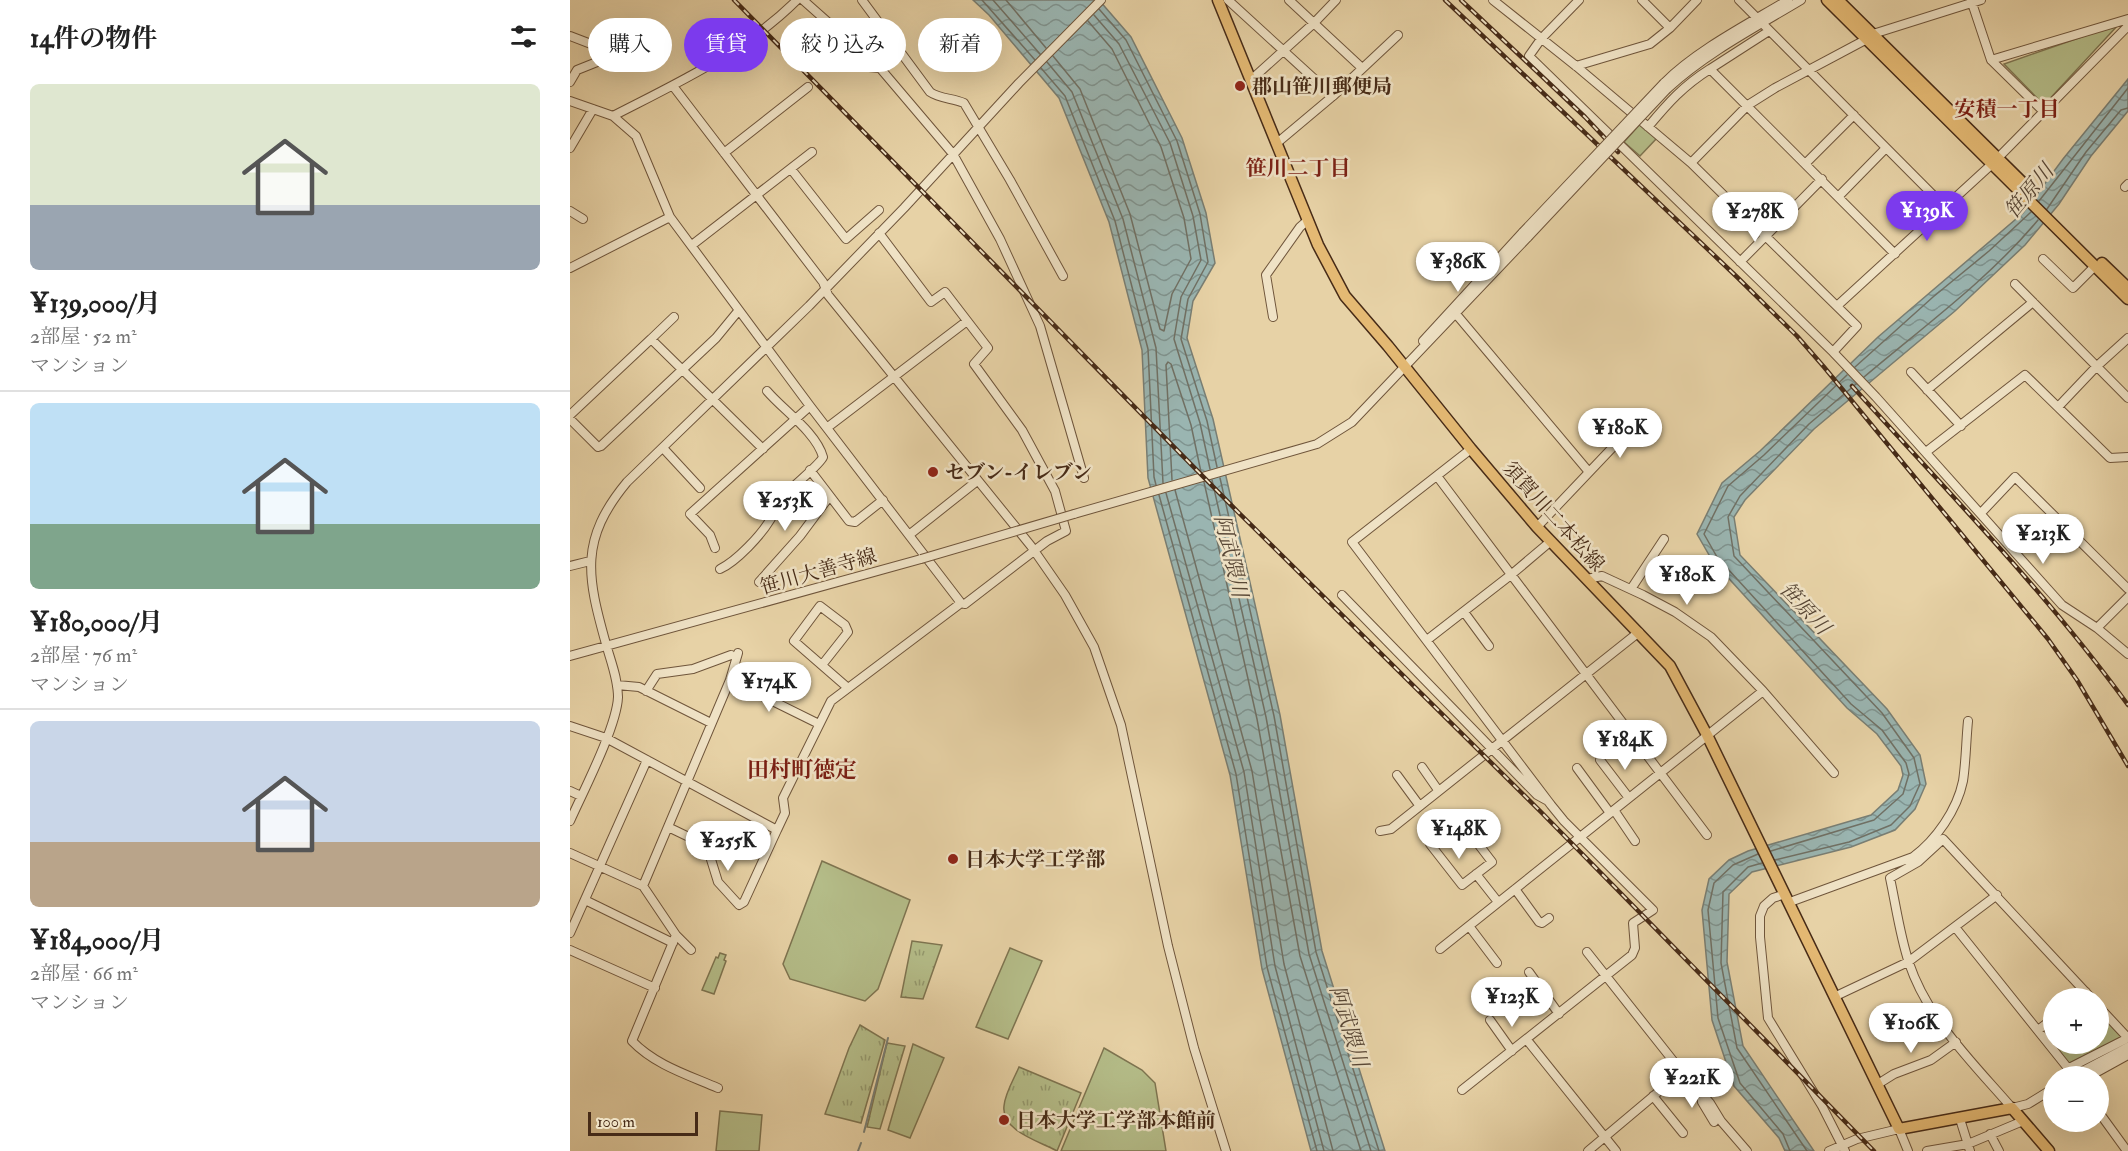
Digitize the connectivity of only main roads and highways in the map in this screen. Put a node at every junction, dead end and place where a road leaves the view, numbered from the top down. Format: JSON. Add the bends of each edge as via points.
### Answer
{"nodes":[{"id":1,"x":1218,"y":0,"type":"edge"},
{"id":2,"x":1827,"y":0,"type":"edge"},
{"id":3,"x":1838,"y":0,"type":"edge"},
{"id":4,"x":1870,"y":37,"type":"junction"},
{"id":5,"x":2065,"y":231,"type":"junction"},
{"id":6,"x":2128,"y":288,"type":"edge"},
{"id":7,"x":2128,"y":299,"type":"edge"},
{"id":8,"x":2049,"y":1151,"type":"edge"}],
"edges":[{"from":1,"to":8,"type":"main road","name":"須賀川二本松線","via":[[1323,255],[1345,296],[1537,527],[1670,666],[1899,1129],[2012,1108]]},
{"from":2,"to":4,"type":"main road"},
{"from":3,"to":4,"type":"main road"},
{"from":4,"to":5,"type":"main road"},
{"from":5,"to":6,"type":"main road"},
{"from":5,"to":7,"type":"main road"}]}
